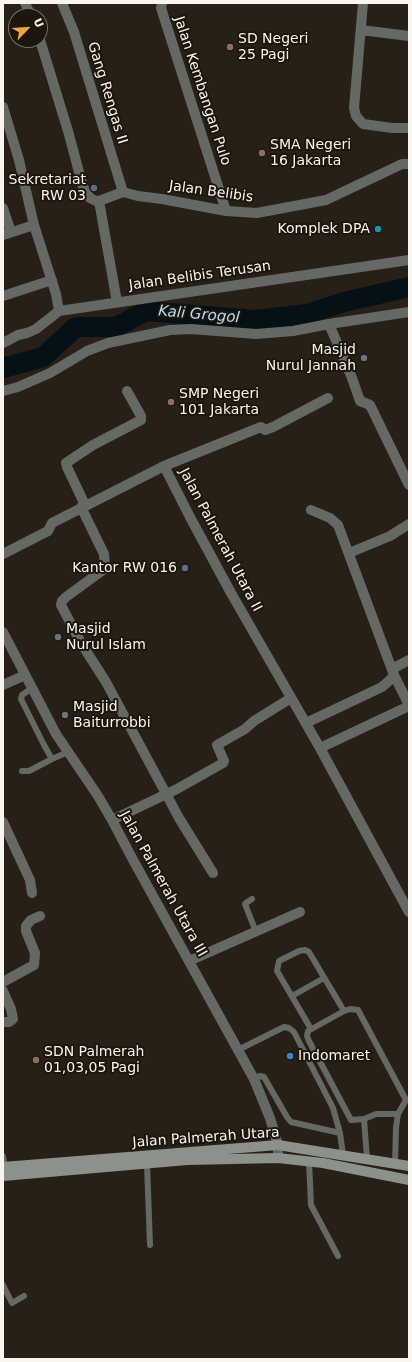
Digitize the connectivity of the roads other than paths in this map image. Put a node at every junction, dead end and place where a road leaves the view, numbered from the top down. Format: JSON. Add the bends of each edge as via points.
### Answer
{"nodes":[{"id":1,"x":62,"y":3,"type":"edge"},
{"id":2,"x":162,"y":3,"type":"edge"},
{"id":3,"x":363,"y":3,"type":"edge"},
{"id":4,"x":361,"y":30,"type":"junction"},
{"id":5,"x":409,"y":36,"type":"edge"},
{"id":6,"x":42,"y":48,"type":"edge"},
{"id":7,"x":3,"y":107,"type":"edge"},
{"id":8,"x":409,"y":128,"type":"edge"},
{"id":9,"x":409,"y":164,"type":"edge"},
{"id":10,"x":123,"y":192,"type":"junction"},
{"id":11,"x":99,"y":201,"type":"junction"},
{"id":12,"x":3,"y":208,"type":"edge"},
{"id":13,"x":226,"y":211,"type":"junction"},
{"id":14,"x":34,"y":225,"type":"junction"},
{"id":15,"x":7,"y":234,"type":"edge"},
{"id":16,"x":409,"y":260,"type":"edge"},
{"id":17,"x":52,"y":280,"type":"junction"},
{"id":18,"x":3,"y":296,"type":"edge"},
{"id":19,"x":117,"y":302,"type":"junction"},
{"id":20,"x":59,"y":311,"type":"junction"},
{"id":21,"x":409,"y":312,"type":"edge"},
{"id":22,"x":328,"y":324,"type":"junction"},
{"id":23,"x":3,"y":343,"type":"edge"},
{"id":24,"x":3,"y":391,"type":"edge"},
{"id":25,"x":128,"y":391,"type":"dead end"},
{"id":26,"x":328,"y":398,"type":"dead end"},
{"id":27,"x":164,"y":466,"type":"junction"},
{"id":28,"x":409,"y":485,"type":"edge"},
{"id":29,"x":83,"y":506,"type":"junction"},
{"id":30,"x":311,"y":510,"type":"dead end"},
{"id":31,"x":409,"y":524,"type":"edge"},
{"id":32,"x":349,"y":553,"type":"junction"},
{"id":33,"x":3,"y":554,"type":"edge"},
{"id":34,"x":3,"y":632,"type":"edge"},
{"id":35,"x":409,"y":660,"type":"edge"},
{"id":36,"x":393,"y":672,"type":"junction"},
{"id":37,"x":25,"y":674,"type":"junction"},
{"id":38,"x":3,"y":685,"type":"edge"},
{"id":39,"x":32,"y":688,"type":"junction"},
{"id":40,"x":292,"y":698,"type":"junction"},
{"id":41,"x":409,"y":705,"type":"edge"},
{"id":42,"x":306,"y":723,"type":"junction"},
{"id":43,"x":320,"y":748,"type":"junction"},
{"id":44,"x":68,"y":752,"type":"junction"},
{"id":45,"x":52,"y":759,"type":"junction"},
{"id":46,"x":22,"y":771,"type":"dead end"},
{"id":47,"x":166,"y":795,"type":"junction"},
{"id":48,"x":112,"y":820,"type":"junction"},
{"id":49,"x":3,"y":822,"type":"edge"},
{"id":50,"x":213,"y":873,"type":"dead end"},
{"id":51,"x":32,"y":893,"type":"dead end"},
{"id":52,"x":405,"y":896,"type":"edge"},
{"id":53,"x":252,"y":899,"type":"dead end"},
{"id":54,"x":300,"y":912,"type":"dead end"},
{"id":55,"x":409,"y":912,"type":"edge"},
{"id":56,"x":40,"y":916,"type":"dead end"},
{"id":57,"x":256,"y":932,"type":"junction"},
{"id":58,"x":189,"y":961,"type":"junction"},
{"id":59,"x":324,"y":978,"type":"junction"},
{"id":60,"x":3,"y":982,"type":"edge"},
{"id":61,"x":3,"y":991,"type":"edge"},
{"id":62,"x":292,"y":996,"type":"junction"},
{"id":63,"x":344,"y":1011,"type":"junction"},
{"id":64,"x":3,"y":1022,"type":"edge"},
{"id":65,"x":311,"y":1029,"type":"junction"},
{"id":66,"x":238,"y":1050,"type":"junction"},
{"id":67,"x":254,"y":1079,"type":"junction"},
{"id":68,"x":398,"y":1114,"type":"junction"},
{"id":69,"x":364,"y":1118,"type":"junction"},
{"id":70,"x":340,"y":1133,"type":"junction"},
{"id":71,"x":278,"y":1145,"type":"junction"},
{"id":72,"x":343,"y":1155,"type":"junction"},
{"id":73,"x":3,"y":1156,"type":"edge"},
{"id":74,"x":278,"y":1158,"type":"junction"},
{"id":75,"x":367,"y":1159,"type":"junction"},
{"id":76,"x":151,"y":1161,"type":"junction"},
{"id":77,"x":309,"y":1161,"type":"junction"},
{"id":78,"x":395,"y":1164,"type":"junction"},
{"id":79,"x":409,"y":1166,"type":"edge"},
{"id":80,"x":344,"y":1167,"type":"junction"},
{"id":81,"x":4,"y":1172,"type":"edge"},
{"id":82,"x":366,"y":1172,"type":"junction"},
{"id":83,"x":409,"y":1180,"type":"edge"},
{"id":84,"x":150,"y":1245,"type":"dead end"},
{"id":85,"x":338,"y":1256,"type":"dead end"},
{"id":86,"x":3,"y":1285,"type":"edge"},
{"id":87,"x":24,"y":1296,"type":"dead end"}],
"edges":[{"from":1,"to":10,"type":"street","name":"Gang Rengas II","via":[[74,32]]},
{"from":2,"to":13,"type":"street","name":"Jalan Kembangan Pulo","via":[[161,8]]},
{"from":3,"to":4,"type":"street"},
{"from":4,"to":5,"type":"street"},
{"from":4,"to":8,"type":"street","via":[[354,108],[356,116],[363,124]]},
{"from":6,"to":11,"type":"street","via":[[83,187],[90,198]]},
{"from":7,"to":14,"type":"street"},
{"from":9,"to":13,"type":"street","name":"Jalan Belibis","via":[[402,164],[326,200],[257,213]]},
{"from":10,"to":11,"type":"street"},
{"from":10,"to":13,"type":"street","name":"Jalan Belibis"},
{"from":11,"to":19,"type":"street"},
{"from":12,"to":15,"type":"street"},
{"from":14,"to":15,"type":"street"},
{"from":14,"to":17,"type":"street"},
{"from":16,"to":19,"type":"street","name":"Jalan Belibis Terusan"},
{"from":17,"to":18,"type":"street"},
{"from":17,"to":20,"type":"street"},
{"from":19,"to":20,"type":"street","name":"Jalan Belibis Terusan"},
{"from":20,"to":23,"type":"street","name":"Jalan Belibis Terusan","via":[[36,329]]},
{"from":21,"to":22,"type":"street"},
{"from":22,"to":24,"type":"street","via":[[293,332],[256,334],[177,330],[108,343],[88,351],[50,373]]},
{"from":22,"to":28,"type":"street","via":[[360,402],[370,405]]},
{"from":25,"to":29,"type":"street","via":[[141,420],[93,445],[66,463]]},
{"from":26,"to":27,"type":"street","via":[[273,427],[265,430],[261,427]]},
{"from":27,"to":29,"type":"street","name":"Jalan Palmerah Utara II"},
{"from":27,"to":40,"type":"street","name":"Jalan Palmerah Utara II","via":[[231,593]]},
{"from":29,"to":33,"type":"street","name":"Jalan Palmerah Utara II","via":[[52,523],[46,532]]},
{"from":29,"to":47,"type":"street","via":[[104,554],[105,567],[66,597],[61,605],[106,682]]},
{"from":30,"to":32,"type":"street","via":[[330,518],[338,526]]},
{"from":31,"to":32,"type":"street","via":[[390,536]]},
{"from":32,"to":36,"type":"street"},
{"from":34,"to":37,"type":"street","name":"Jalan Palmerah Utara III"},
{"from":35,"to":36,"type":"street"},
{"from":36,"to":41,"type":"street"},
{"from":36,"to":42,"type":"street","via":[[391,679],[382,687]]},
{"from":37,"to":38,"type":"street"},
{"from":37,"to":39,"type":"street","name":"Jalan Palmerah Utara III"},
{"from":39,"to":44,"type":"street","name":"Jalan Palmerah Utara III"},
{"from":39,"to":45,"type":"lane","via":[[22,695],[21,699]]},
{"from":40,"to":42,"type":"street","name":"Jalan Palmerah Utara II"},
{"from":40,"to":47,"type":"street","via":[[217,745],[224,762]]},
{"from":41,"to":43,"type":"street"},
{"from":42,"to":43,"type":"street","name":"Jalan Palmerah Utara II"},
{"from":43,"to":52,"type":"street","name":"Jalan Palmerah Utara II"},
{"from":44,"to":45,"type":"lane"},
{"from":44,"to":48,"type":"street","name":"Jalan Palmerah Utara III"},
{"from":45,"to":46,"type":"lane","via":[[30,771]]},
{"from":47,"to":48,"type":"street"},
{"from":47,"to":50,"type":"street","via":[[198,852]]},
{"from":48,"to":58,"type":"street","name":"Jalan Palmerah Utara III"},
{"from":49,"to":51,"type":"street","via":[[30,880]]},
{"from":52,"to":55,"type":"street","name":"Jalan Palmerah Utara II"},
{"from":53,"to":57,"type":"lane","via":[[245,904]]},
{"from":54,"to":57,"type":"street"},
{"from":56,"to":60,"type":"street","via":[[26,926],[36,953],[34,964]]},
{"from":57,"to":58,"type":"street"},
{"from":58,"to":66,"type":"street","name":"Jalan Palmerah Utara III"},
{"from":59,"to":62,"type":"lane"},
{"from":59,"to":62,"type":"lane","via":[[309,952],[304,950],[279,960],[278,971]]},
{"from":59,"to":63,"type":"lane"},
{"from":61,"to":64,"type":"street","via":[[13,1017],[12,1021]]},
{"from":62,"to":65,"type":"lane"},
{"from":63,"to":65,"type":"lane"},
{"from":63,"to":68,"type":"lane","via":[[358,1010],[406,1100]]},
{"from":65,"to":69,"type":"lane","via":[[307,1036],[351,1120]]},
{"from":66,"to":67,"type":"street","name":"Jalan Palmerah Utara III"},
{"from":66,"to":70,"type":"lane","via":[[284,1027],[294,1032],[332,1108]]},
{"from":67,"to":70,"type":"lane","via":[[264,1077],[291,1122]]},
{"from":67,"to":71,"type":"street","name":"Jalan Palmerah Utara III"},
{"from":68,"to":69,"type":"lane","via":[[376,1114]]},
{"from":68,"to":78,"type":"lane"},
{"from":69,"to":75,"type":"lane"},
{"from":70,"to":72,"type":"lane"},
{"from":71,"to":72,"type":"main road","name":"Jalan Palmerah Utara"},
{"from":71,"to":74,"type":"street","name":"Jalan Palmerah Utara III"},
{"from":71,"to":76,"type":"main road","name":"Jalan Palmerah Utara"},
{"from":72,"to":75,"type":"main road","name":"Jalan Palmerah Utara"},
{"from":72,"to":80,"type":"main road"},
{"from":73,"to":81,"type":"lane"},
{"from":74,"to":76,"type":"main road","name":"Jalan Palmerah Utara"},
{"from":74,"to":77,"type":"main road","name":"Jalan Palmerah Utara"},
{"from":75,"to":78,"type":"main road","name":"Jalan Palmerah Utara"},
{"from":75,"to":82,"type":"main road"},
{"from":76,"to":81,"type":"main road","name":"Jalan Palmerah Utara"},
{"from":76,"to":84,"type":"lane"},
{"from":77,"to":80,"type":"main road","name":"Jalan Palmerah Utara"},
{"from":77,"to":85,"type":"lane","via":[[312,1204]]},
{"from":78,"to":79,"type":"main road","name":"Jalan Palmerah Utara"},
{"from":80,"to":82,"type":"main road","name":"Jalan Palmerah Utara"},
{"from":82,"to":83,"type":"main road","name":"Jalan Palmerah Utara"},
{"from":86,"to":87,"type":"lane","via":[[12,1303]]}]}
